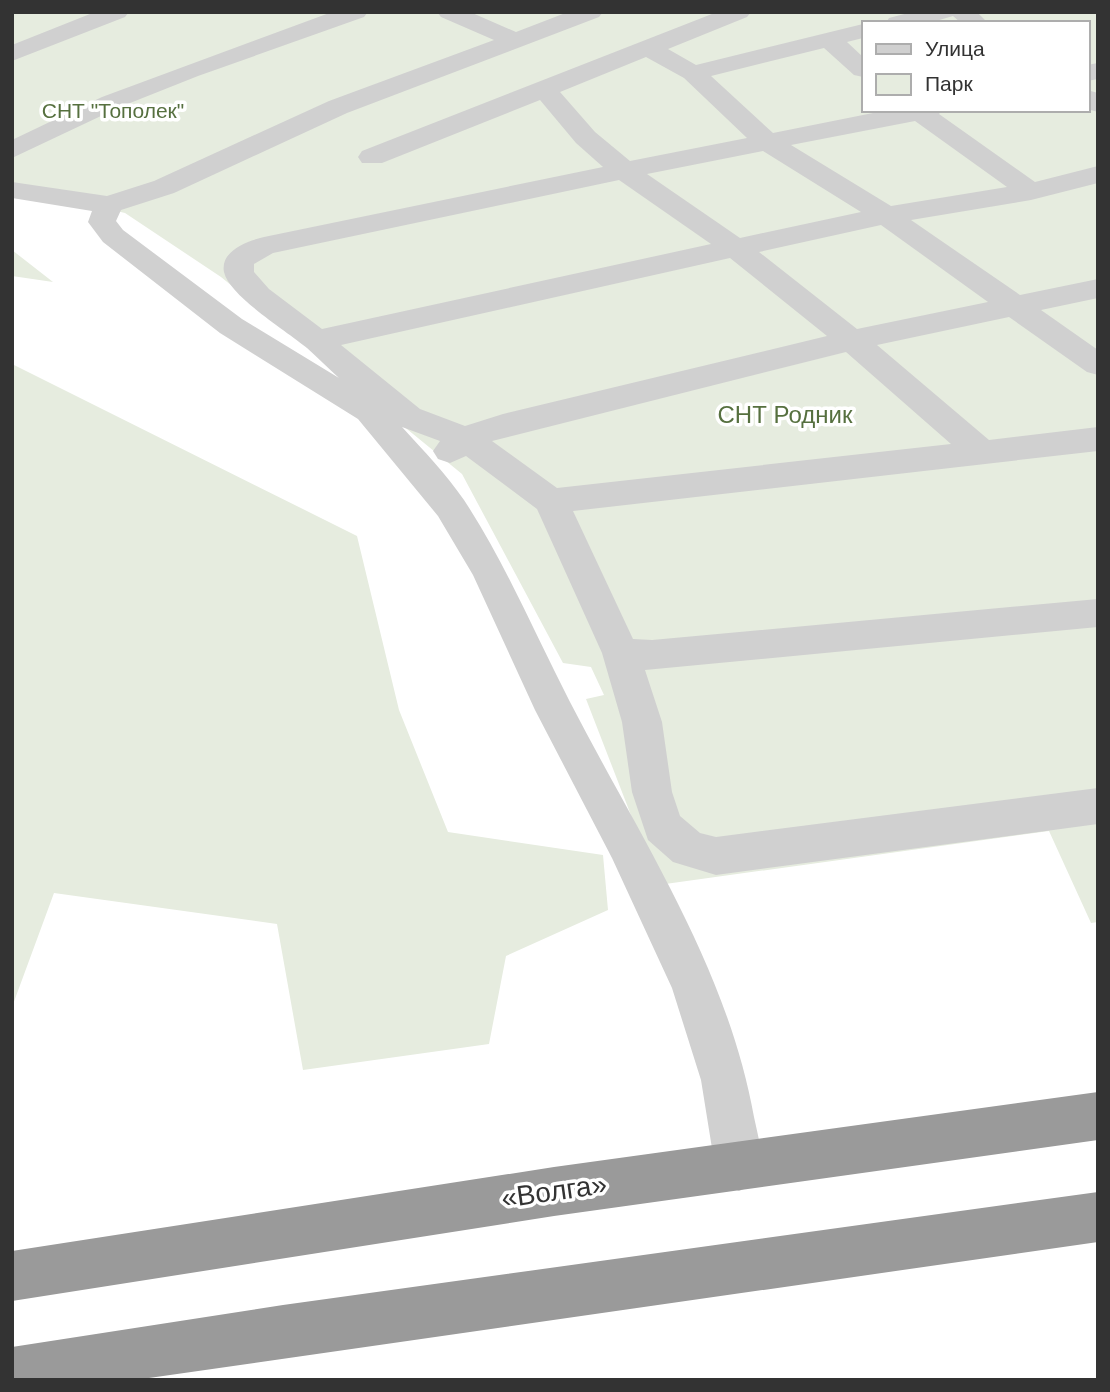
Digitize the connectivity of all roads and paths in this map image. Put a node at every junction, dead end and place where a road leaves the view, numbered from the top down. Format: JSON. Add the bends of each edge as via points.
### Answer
{"nodes":[{"id":1,"x":117,"y":12,"type":"edge"},
{"id":2,"x":356,"y":12,"type":"edge"},
{"id":3,"x":449,"y":12,"type":"edge"},
{"id":4,"x":591,"y":12,"type":"edge"},
{"id":5,"x":739,"y":12,"type":"edge"},
{"id":6,"x":943,"y":12,"type":"edge"},
{"id":7,"x":906,"y":21,"type":"edge"},
{"id":8,"x":862,"y":31,"type":"edge"},
{"id":9,"x":513,"y":39,"type":"junction"},
{"id":10,"x":828,"y":39,"type":"junction"},
{"id":11,"x":646,"y":47,"type":"junction"},
{"id":12,"x":12,"y":54,"type":"edge"},
{"id":13,"x":862,"y":69,"type":"edge"},
{"id":14,"x":693,"y":73,"type":"junction"},
{"id":15,"x":544,"y":88,"type":"junction"},
{"id":16,"x":917,"y":112,"type":"edge"},
{"id":17,"x":923,"y":112,"type":"edge"},
{"id":18,"x":767,"y":142,"type":"junction"},
{"id":19,"x":12,"y":150,"type":"edge"},
{"id":20,"x":372,"y":157,"type":"dead end"},
{"id":21,"x":621,"y":170,"type":"junction"},
{"id":22,"x":1098,"y":174,"type":"edge"},
{"id":23,"x":12,"y":190,"type":"edge"},
{"id":24,"x":1031,"y":192,"type":"junction"},
{"id":25,"x":109,"y":205,"type":"junction"},
{"id":26,"x":886,"y":215,"type":"junction"},
{"id":27,"x":735,"y":248,"type":"junction"},
{"id":28,"x":1098,"y":288,"type":"edge"},
{"id":29,"x":1014,"y":304,"type":"junction"},
{"id":30,"x":317,"y":340,"type":"junction"},
{"id":31,"x":850,"y":341,"type":"junction"},
{"id":32,"x":1098,"y":365,"type":"edge"},
{"id":33,"x":465,"y":438,"type":"junction"},
{"id":34,"x":1098,"y":439,"type":"edge"},
{"id":35,"x":982,"y":453,"type":"junction"},
{"id":36,"x":425,"y":474,"type":"junction"},
{"id":37,"x":551,"y":501,"type":"junction"},
{"id":38,"x":1098,"y":613,"type":"edge"},
{"id":39,"x":621,"y":653,"type":"junction"},
{"id":40,"x":1098,"y":806,"type":"edge"},
{"id":41,"x":1098,"y":1116,"type":"edge"},
{"id":42,"x":739,"y":1167,"type":"junction"},
{"id":43,"x":1098,"y":1217,"type":"edge"},
{"id":44,"x":12,"y":1276,"type":"edge"},
{"id":45,"x":12,"y":1373,"type":"edge"}],
"edges":[{"from":1,"to":12,"type":"street"},
{"from":2,"to":19,"type":"street","via":[[189,71]]},
{"from":3,"to":9,"type":"street"},
{"from":4,"to":9,"type":"street"},
{"from":5,"to":11,"type":"street"},
{"from":6,"to":7,"type":"street"},
{"from":8,"to":10,"type":"street"},
{"from":9,"to":25,"type":"street","via":[[338,107],[164,187]]},
{"from":10,"to":13,"type":"street"},
{"from":10,"to":14,"type":"street"},
{"from":11,"to":14,"type":"street"},
{"from":11,"to":15,"type":"street"},
{"from":14,"to":18,"type":"street"},
{"from":15,"to":20,"type":"street"},
{"from":15,"to":21,"type":"street","via":[[566,120]]},
{"from":16,"to":18,"type":"street"},
{"from":17,"to":24,"type":"street"},
{"from":18,"to":21,"type":"street"},
{"from":18,"to":26,"type":"street"},
{"from":21,"to":27,"type":"street"},
{"from":21,"to":30,"type":"street","via":[[264,246],[239,260],[239,274],[258,296]]},
{"from":22,"to":24,"type":"street"},
{"from":23,"to":25,"type":"street"},
{"from":24,"to":26,"type":"street"},
{"from":25,"to":36,"type":"street","via":[[102,222],[113,236],[231,326],[369,411]]},
{"from":26,"to":27,"type":"street"},
{"from":26,"to":29,"type":"street"},
{"from":27,"to":30,"type":"street"},
{"from":27,"to":31,"type":"street"},
{"from":28,"to":29,"type":"street"},
{"from":29,"to":31,"type":"street"},
{"from":29,"to":32,"type":"street"},
{"from":30,"to":33,"type":"street","via":[[408,417]]},
{"from":31,"to":33,"type":"street"},
{"from":31,"to":35,"type":"street"},
{"from":33,"to":36,"type":"street"},
{"from":33,"to":37,"type":"street"},
{"from":34,"to":35,"type":"street"},
{"from":35,"to":37,"type":"street"},
{"from":36,"to":42,"type":"street","via":[[489,571],[693,985],[724,1080]]},
{"from":37,"to":39,"type":"street"},
{"from":38,"to":39,"type":"street","via":[[652,654]]},
{"from":39,"to":40,"type":"street","via":[[642,722],[652,792],[663,827],[688,849],[716,856]]},
{"from":41,"to":42,"type":"highway","name":"«Волга»"},
{"from":42,"to":44,"type":"highway","name":"«Волга»"},
{"from":43,"to":45,"type":"highway","via":[[248,1334]]}]}
